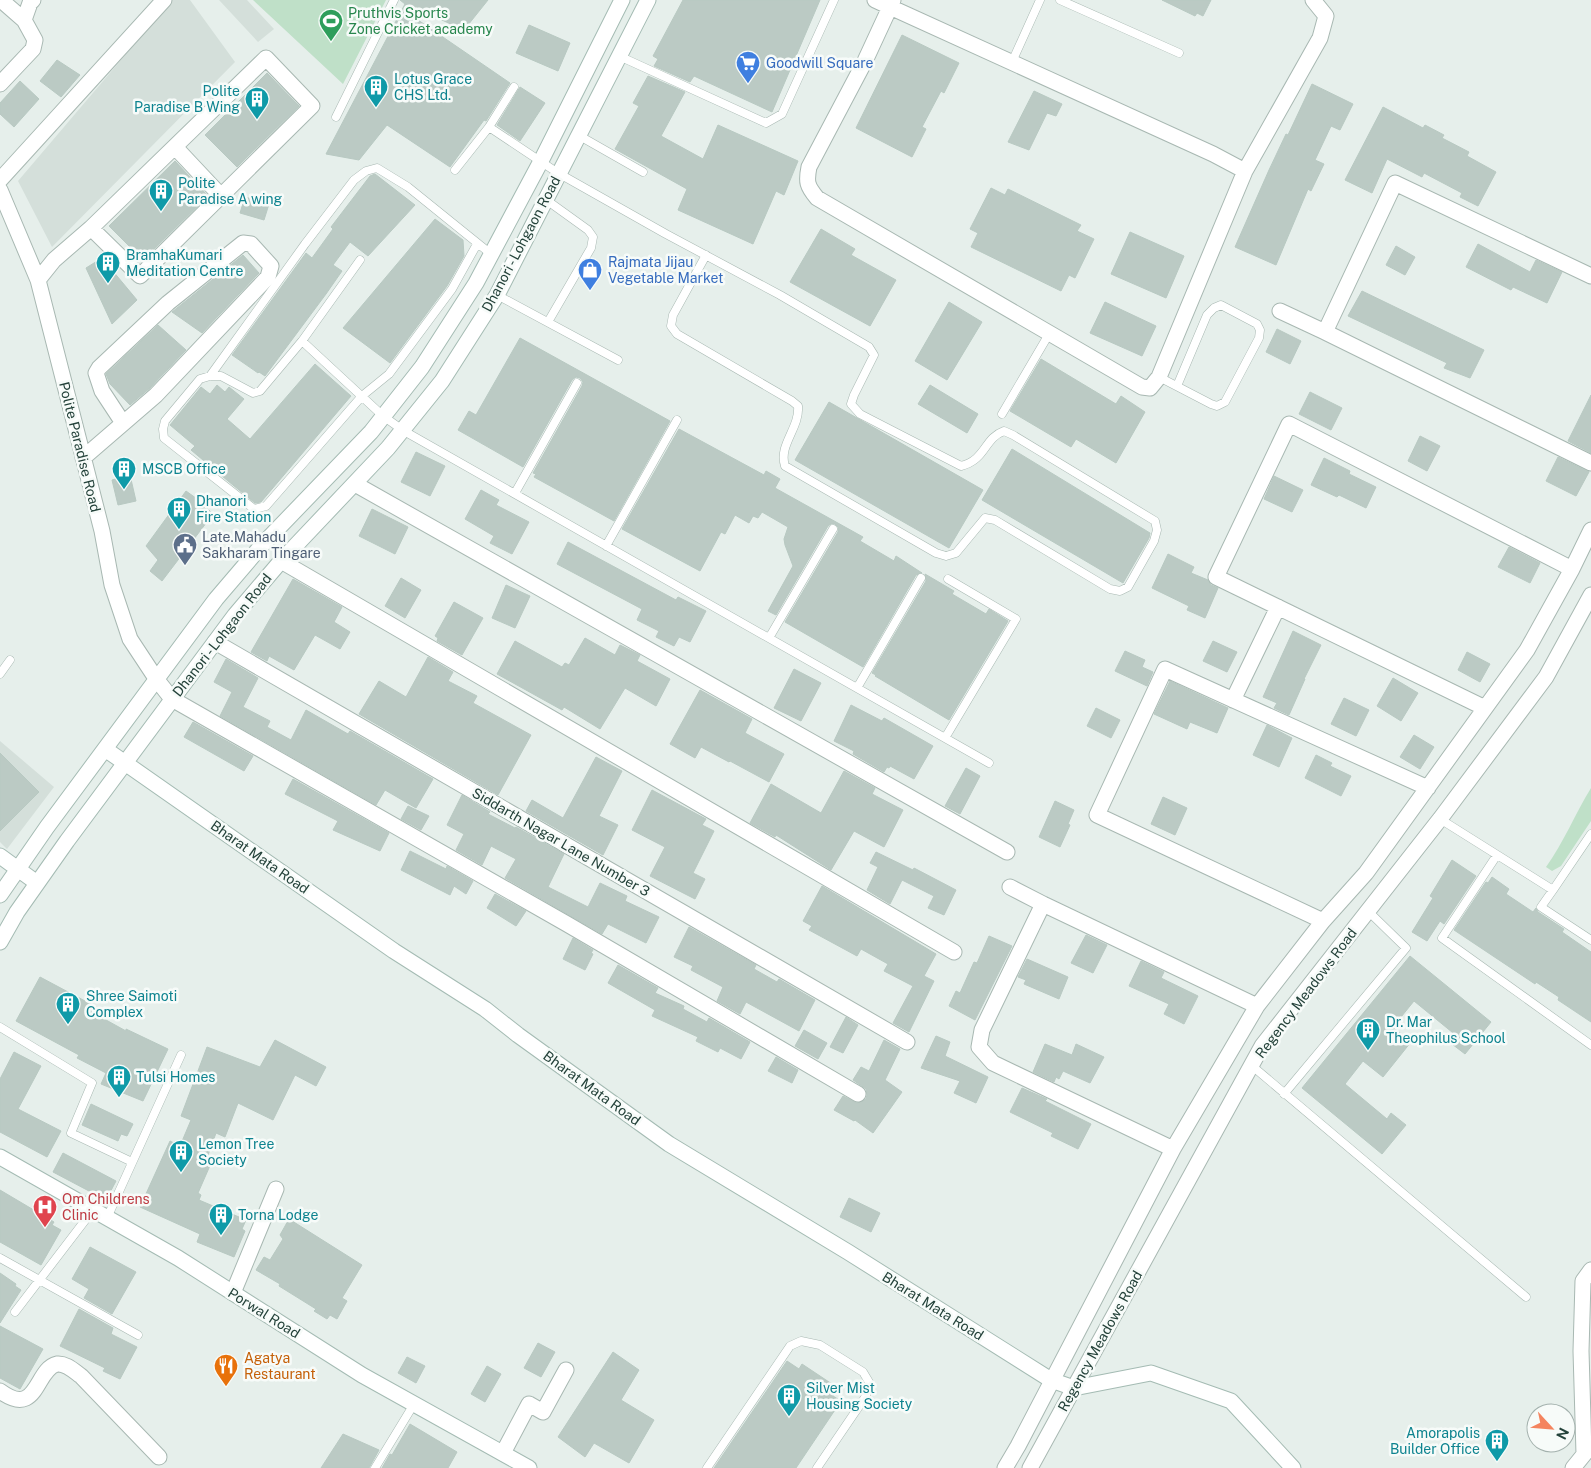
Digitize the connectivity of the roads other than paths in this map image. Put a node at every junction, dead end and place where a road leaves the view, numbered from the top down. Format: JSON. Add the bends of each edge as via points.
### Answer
{"nodes":[{"id":1,"x":1,"y":0,"type":"edge"},
{"id":2,"x":33,"y":0,"type":"edge"},
{"id":3,"x":164,"y":0,"type":"edge"},
{"id":4,"x":394,"y":0,"type":"edge"},
{"id":5,"x":622,"y":0,"type":"edge"},
{"id":6,"x":648,"y":0,"type":"edge"},
{"id":7,"x":834,"y":0,"type":"edge"},
{"id":8,"x":875,"y":0,"type":"edge"},
{"id":9,"x":1040,"y":0,"type":"edge"},
{"id":10,"x":1060,"y":0,"type":"edge"},
{"id":11,"x":1313,"y":0,"type":"edge"},
{"id":12,"x":891,"y":4,"type":"edge"},
{"id":13,"x":24,"y":20,"type":"junction"},
{"id":14,"x":1179,"y":53,"type":"dead end"},
{"id":15,"x":619,"y":56,"type":"junction"},
{"id":16,"x":1012,"y":62,"type":"junction"},
{"id":17,"x":0,"y":84,"type":"edge"},
{"id":18,"x":514,"y":87,"type":"dead end"},
{"id":19,"x":336,"y":117,"type":"dead end"},
{"id":20,"x":489,"y":127,"type":"junction"},
{"id":21,"x":578,"y":135,"type":"junction"},
{"id":22,"x":175,"y":147,"type":"junction"},
{"id":23,"x":541,"y":161,"type":"junction"},
{"id":24,"x":455,"y":170,"type":"dead end"},
{"id":25,"x":1245,"y":171,"type":"junction"},
{"id":26,"x":643,"y":172,"type":"dead end"},
{"id":27,"x":558,"y":173,"type":"junction"},
{"id":28,"x":0,"y":180,"type":"edge"},
{"id":29,"x":0,"y":190,"type":"edge"},
{"id":30,"x":221,"y":196,"type":"junction"},
{"id":31,"x":545,"y":199,"type":"junction"},
{"id":32,"x":91,"y":228,"type":"junction"},
{"id":33,"x":477,"y":244,"type":"junction"},
{"id":34,"x":491,"y":254,"type":"junction"},
{"id":35,"x":706,"y":255,"type":"junction"},
{"id":36,"x":360,"y":260,"type":"dead end"},
{"id":37,"x":1591,"y":276,"type":"edge"},
{"id":38,"x":38,"y":280,"type":"junction"},
{"id":39,"x":497,"y":295,"type":"junction"},
{"id":40,"x":1280,"y":311,"type":"dead end"},
{"id":41,"x":548,"y":322,"type":"junction"},
{"id":42,"x":1326,"y":332,"type":"junction"},
{"id":43,"x":1049,"y":334,"type":"junction"},
{"id":44,"x":302,"y":340,"type":"junction"},
{"id":45,"x":618,"y":360,"type":"dead end"},
{"id":46,"x":210,"y":376,"type":"junction"},
{"id":47,"x":1159,"y":377,"type":"junction"},
{"id":48,"x":577,"y":383,"type":"dead end"},
{"id":49,"x":1177,"y":386,"type":"junction"},
{"id":50,"x":362,"y":396,"type":"junction"},
{"id":51,"x":1002,"y":414,"type":"dead end"},
{"id":52,"x":383,"y":416,"type":"junction"},
{"id":53,"x":677,"y":420,"type":"dead end"},
{"id":54,"x":124,"y":423,"type":"junction"},
{"id":55,"x":404,"y":430,"type":"junction"},
{"id":56,"x":83,"y":458,"type":"junction"},
{"id":57,"x":1591,"y":463,"type":"edge"},
{"id":58,"x":355,"y":484,"type":"junction"},
{"id":59,"x":514,"y":493,"type":"junction"},
{"id":60,"x":833,"y":528,"type":"dead end"},
{"id":61,"x":1591,"y":530,"type":"edge"},
{"id":62,"x":606,"y":546,"type":"junction"},
{"id":63,"x":281,"y":560,"type":"junction"},
{"id":64,"x":1572,"y":569,"type":"junction"},
{"id":65,"x":921,"y":578,"type":"dead end"},
{"id":66,"x":948,"y":579,"type":"dead end"},
{"id":67,"x":1591,"y":595,"type":"edge"},
{"id":68,"x":1278,"y":607,"type":"junction"},
{"id":69,"x":770,"y":638,"type":"junction"},
{"id":70,"x":214,"y":642,"type":"junction"},
{"id":71,"x":10,"y":660,"type":"dead end"},
{"id":72,"x":0,"y":674,"type":"edge"},
{"id":73,"x":157,"y":680,"type":"junction"},
{"id":74,"x":857,"y":688,"type":"junction"},
{"id":75,"x":172,"y":699,"type":"junction"},
{"id":76,"x":1233,"y":700,"type":"junction"},
{"id":77,"x":1486,"y":708,"type":"junction"},
{"id":78,"x":945,"y":738,"type":"junction"},
{"id":79,"x":105,"y":749,"type":"junction"},
{"id":80,"x":125,"y":763,"type":"junction"},
{"id":81,"x":989,"y":763,"type":"dead end"},
{"id":82,"x":1428,"y":788,"type":"junction"},
{"id":83,"x":1440,"y":819,"type":"junction"},
{"id":84,"x":1591,"y":834,"type":"edge"},
{"id":85,"x":1007,"y":852,"type":"dead end"},
{"id":86,"x":1497,"y":855,"type":"junction"},
{"id":87,"x":0,"y":856,"type":"edge"},
{"id":88,"x":18,"y":869,"type":"junction"},
{"id":89,"x":37,"y":883,"type":"junction"},
{"id":90,"x":1010,"y":887,"type":"dead end"},
{"id":91,"x":1553,"y":890,"type":"junction"},
{"id":92,"x":0,"y":895,"type":"edge"},
{"id":93,"x":1043,"y":904,"type":"junction"},
{"id":94,"x":1368,"y":911,"type":"junction"},
{"id":95,"x":1323,"y":921,"type":"junction"},
{"id":96,"x":1591,"y":940,"type":"edge"},
{"id":97,"x":0,"y":942,"type":"edge"},
{"id":98,"x":954,"y":952,"type":"dead end"},
{"id":99,"x":1257,"y":1006,"type":"junction"},
{"id":100,"x":0,"y":1027,"type":"edge"},
{"id":101,"x":907,"y":1042,"type":"dead end"},
{"id":102,"x":1591,"y":1044,"type":"edge"},
{"id":103,"x":181,"y":1055,"type":"dead end"},
{"id":104,"x":1251,"y":1065,"type":"junction"},
{"id":105,"x":858,"y":1094,"type":"dead end"},
{"id":106,"x":1284,"y":1094,"type":"junction"},
{"id":107,"x":1174,"y":1149,"type":"junction"},
{"id":108,"x":0,"y":1157,"type":"edge"},
{"id":109,"x":132,"y":1162,"type":"junction"},
{"id":110,"x":276,"y":1189,"type":"dead end"},
{"id":111,"x":93,"y":1210,"type":"junction"},
{"id":112,"x":107,"y":1218,"type":"junction"},
{"id":113,"x":0,"y":1258,"type":"edge"},
{"id":114,"x":1591,"y":1270,"type":"edge"},
{"id":115,"x":40,"y":1280,"type":"junction"},
{"id":116,"x":233,"y":1293,"type":"junction"},
{"id":117,"x":1526,"y":1297,"type":"dead end"},
{"id":118,"x":15,"y":1312,"type":"dead end"},
{"id":119,"x":138,"y":1335,"type":"dead end"},
{"id":120,"x":566,"y":1370,"type":"dead end"},
{"id":121,"x":1051,"y":1380,"type":"junction"},
{"id":122,"x":1074,"y":1388,"type":"junction"},
{"id":123,"x":0,"y":1391,"type":"edge"},
{"id":124,"x":414,"y":1404,"type":"junction"},
{"id":125,"x":1588,"y":1450,"type":"edge"},
{"id":126,"x":503,"y":1454,"type":"junction"},
{"id":127,"x":158,"y":1457,"type":"dead end"},
{"id":128,"x":375,"y":1468,"type":"edge"},
{"id":129,"x":529,"y":1468,"type":"edge"},
{"id":130,"x":707,"y":1468,"type":"edge"},
{"id":131,"x":817,"y":1468,"type":"edge"},
{"id":132,"x":1005,"y":1468,"type":"edge"},
{"id":133,"x":1030,"y":1468,"type":"edge"},
{"id":134,"x":1293,"y":1468,"type":"edge"},
{"id":135,"x":1573,"y":1468,"type":"edge"}],
"edges":[{"from":1,"to":13,"type":"street"},
{"from":2,"to":13,"type":"street"},
{"from":3,"to":28,"type":"street"},
{"from":4,"to":19,"type":"lane"},
{"from":5,"to":23,"type":"street","name":"Dhanori - Lohgaon Road"},
{"from":6,"to":15,"type":"street","name":"Dhanori - Lohgaon Road"},
{"from":7,"to":15,"type":"lane","via":[[782,114],[766,123]]},
{"from":8,"to":12,"type":"street"},
{"from":9,"to":16,"type":"lane"},
{"from":10,"to":14,"type":"lane"},
{"from":11,"to":25,"type":"street","via":[[1326,16],[1320,38]]},
{"from":12,"to":16,"type":"street"},
{"from":12,"to":43,"type":"street","via":[[810,167],[806,179],[809,188],[818,198]]},
{"from":13,"to":17,"type":"street","via":[[35,40],[34,49]]},
{"from":15,"to":21,"type":"street","name":"Dhanori - Lohgaon Road"},
{"from":16,"to":25,"type":"street"},
{"from":18,"to":20,"type":"lane"},
{"from":20,"to":23,"type":"lane"},
{"from":20,"to":24,"type":"lane"},
{"from":21,"to":26,"type":"lane"},
{"from":21,"to":27,"type":"street","name":"Dhanori - Lohgaon Road"},
{"from":22,"to":30,"type":"street"},
{"from":22,"to":30,"type":"street","via":[[266,58],[312,106]]},
{"from":22,"to":32,"type":"street"},
{"from":23,"to":27,"type":"lane"},
{"from":23,"to":34,"type":"street","name":"Dhanori - Lohgaon Road"},
{"from":25,"to":47,"type":"street"},
{"from":27,"to":31,"type":"street","name":"Dhanori - Lohgaon Road"},
{"from":27,"to":35,"type":"lane"},
{"from":29,"to":38,"type":"street","name":"Polite Paradise Road"},
{"from":30,"to":32,"type":"street","via":[[140,276]]},
{"from":31,"to":39,"type":"street","name":"Dhanori - Lohgaon Road"},
{"from":31,"to":41,"type":"lane","via":[[593,237],[591,248]]},
{"from":32,"to":38,"type":"street","via":[[54,260]]},
{"from":33,"to":34,"type":"lane"},
{"from":33,"to":46,"type":"lane","via":[[408,187],[377,168],[366,171],[354,180],[305,244]]},
{"from":33,"to":50,"type":"lane","via":[[452,289],[389,374]]},
{"from":34,"to":52,"type":"street","name":"Dhanori - Lohgaon Road","via":[[422,367]]},
{"from":35,"to":35,"type":"lane","via":[[673,315],[671,326],[677,334],[798,406],[783,453],[785,466],[936,553],[946,556],[956,553],[985,518],[995,520],[1110,589],[1120,591],[1128,587],[1154,541],[1155,521],[1014,434],[1004,431],[996,434],[976,460],[961,466],[860,414],[852,404],[874,355],[869,347]]},
{"from":36,"to":44,"type":"lane"},
{"from":37,"to":42,"type":"street","via":[[1395,183]]},
{"from":38,"to":56,"type":"street","name":"Polite Paradise Road"},
{"from":39,"to":41,"type":"lane"},
{"from":39,"to":55,"type":"street","name":"Dhanori - Lohgaon Road","via":[[442,381]]},
{"from":40,"to":42,"type":"street"},
{"from":41,"to":45,"type":"lane"},
{"from":42,"to":57,"type":"street"},
{"from":43,"to":47,"type":"street","via":[[1142,387],[1150,388]]},
{"from":43,"to":51,"type":"lane"},
{"from":44,"to":46,"type":"lane","via":[[260,391],[253,393],[221,376]]},
{"from":44,"to":50,"type":"lane"},
{"from":46,"to":50,"type":"lane","via":[[200,379],[165,421],[164,438],[254,509],[266,506]]},
{"from":47,"to":49,"type":"lane"},
{"from":48,"to":59,"type":"lane"},
{"from":49,"to":49,"type":"lane","via":[[1211,404],[1217,406],[1225,402],[1259,338],[1257,324],[1221,305],[1214,308],[1207,315]]},
{"from":50,"to":52,"type":"lane"},
{"from":52,"to":55,"type":"lane"},
{"from":52,"to":73,"type":"street","name":"Dhanori - Lohgaon Road","via":[[263,544],[216,599]]},
{"from":53,"to":62,"type":"lane"},
{"from":54,"to":54,"type":"street","via":[[156,395],[268,277],[271,266],[251,244],[243,243],[168,303],[99,368],[96,373],[102,391]]},
{"from":54,"to":56,"type":"street"},
{"from":55,"to":58,"type":"street","name":"Dhanori - Lohgaon Road"},
{"from":55,"to":59,"type":"lane"},
{"from":56,"to":73,"type":"street","name":"Polite Paradise Road","via":[[112,585],[130,639]]},
{"from":58,"to":63,"type":"street","name":"Dhanori - Lohgaon Road"},
{"from":58,"to":85,"type":"street"},
{"from":59,"to":62,"type":"lane"},
{"from":60,"to":69,"type":"lane"},
{"from":61,"to":64,"type":"street"},
{"from":62,"to":69,"type":"lane"},
{"from":63,"to":70,"type":"street","name":"Dhanori - Lohgaon Road"},
{"from":63,"to":98,"type":"street"},
{"from":64,"to":68,"type":"street","via":[[1289,424],[1216,577]]},
{"from":64,"to":77,"type":"street","via":[[1527,650]]},
{"from":65,"to":74,"type":"lane"},
{"from":66,"to":78,"type":"lane","via":[[1016,619]]},
{"from":67,"to":83,"type":"street","name":"Regency Meadows Road","via":[[1546,678]]},
{"from":68,"to":76,"type":"street"},
{"from":68,"to":77,"type":"street"},
{"from":69,"to":74,"type":"lane"},
{"from":70,"to":75,"type":"street","name":"Dhanori - Lohgaon Road"},
{"from":70,"to":101,"type":"street","name":"Siddarth Nagar Lane Number 3"},
{"from":71,"to":72,"type":"lane"},
{"from":73,"to":75,"type":"street","name":"Polite Paradise Road"},
{"from":73,"to":79,"type":"street","name":"Dhanori - Lohgaon Road"},
{"from":74,"to":78,"type":"lane"},
{"from":75,"to":80,"type":"street","name":"Dhanori - Lohgaon Road"},
{"from":75,"to":105,"type":"street"},
{"from":76,"to":82,"type":"street"},
{"from":76,"to":95,"type":"street","via":[[1165,669],[1097,815]]},
{"from":77,"to":82,"type":"street"},
{"from":78,"to":81,"type":"lane"},
{"from":79,"to":80,"type":"street","name":"Bharat Mata Road"},
{"from":79,"to":88,"type":"street","name":"Dhanori - Lohgaon Road"},
{"from":80,"to":89,"type":"street","name":"Dhanori - Lohgaon Road"},
{"from":80,"to":121,"type":"street","name":"Bharat Mata Road","via":[[394,950],[485,1009],[669,1144]]},
{"from":82,"to":95,"type":"street","via":[[1366,873]]},
{"from":83,"to":86,"type":"lane"},
{"from":83,"to":94,"type":"street","name":"Regency Meadows Road"},
{"from":84,"to":91,"type":"lane"},
{"from":86,"to":91,"type":"lane"},
{"from":86,"to":102,"type":"lane","via":[[1442,938]]},
{"from":87,"to":88,"type":"street"},
{"from":88,"to":89,"type":"street"},
{"from":88,"to":92,"type":"street","name":"Dhanori - Lohgaon Road"},
{"from":89,"to":97,"type":"street","name":"Dhanori - Lohgaon Road"},
{"from":90,"to":93,"type":"street"},
{"from":91,"to":96,"type":"lane","via":[[1541,907]]},
{"from":93,"to":99,"type":"street"},
{"from":93,"to":107,"type":"street","via":[[982,1030],[979,1047],[993,1063]]},
{"from":94,"to":104,"type":"street","name":"Regency Meadows Road","via":[[1262,1046]]},
{"from":94,"to":106,"type":"lane","via":[[1406,948]]},
{"from":95,"to":99,"type":"street"},
{"from":99,"to":107,"type":"street"},
{"from":100,"to":109,"type":"lane","via":[[92,1083],[71,1133]]},
{"from":103,"to":109,"type":"lane"},
{"from":104,"to":106,"type":"lane"},
{"from":104,"to":122,"type":"street","name":"Regency Meadows Road"},
{"from":106,"to":117,"type":"lane"},
{"from":107,"to":121,"type":"street"},
{"from":108,"to":111,"type":"street","name":"Porwal Road"},
{"from":109,"to":112,"type":"lane"},
{"from":110,"to":116,"type":"street"},
{"from":111,"to":112,"type":"street","name":"Porwal Road"},
{"from":111,"to":115,"type":"lane"},
{"from":112,"to":116,"type":"street","name":"Porwal Road"},
{"from":113,"to":115,"type":"lane"},
{"from":114,"to":125,"type":"street","via":[[1583,1281],[1581,1351]]},
{"from":115,"to":118,"type":"lane"},
{"from":115,"to":119,"type":"lane"},
{"from":116,"to":124,"type":"street","name":"Porwal Road"},
{"from":120,"to":126,"type":"street","via":[[543,1412],[529,1404]]},
{"from":121,"to":122,"type":"street","name":"Bharat Mata Road"},
{"from":121,"to":132,"type":"street"},
{"from":122,"to":133,"type":"street","name":"Regency Meadows Road"},
{"from":122,"to":134,"type":"street","via":[[1151,1373],[1222,1398],[1231,1402]]},
{"from":123,"to":127,"type":"street","via":[[17,1400],[26,1398],[50,1368],[58,1364],[67,1366],[81,1376]]},
{"from":124,"to":126,"type":"street","name":"Porwal Road"},
{"from":124,"to":128,"type":"lane"},
{"from":125,"to":135,"type":"street"},
{"from":126,"to":129,"type":"street","name":"Porwal Road"},
{"from":130,"to":131,"type":"lane","via":[[790,1346],[801,1341],[820,1345],[863,1372],[869,1382],[866,1396]]}]}
